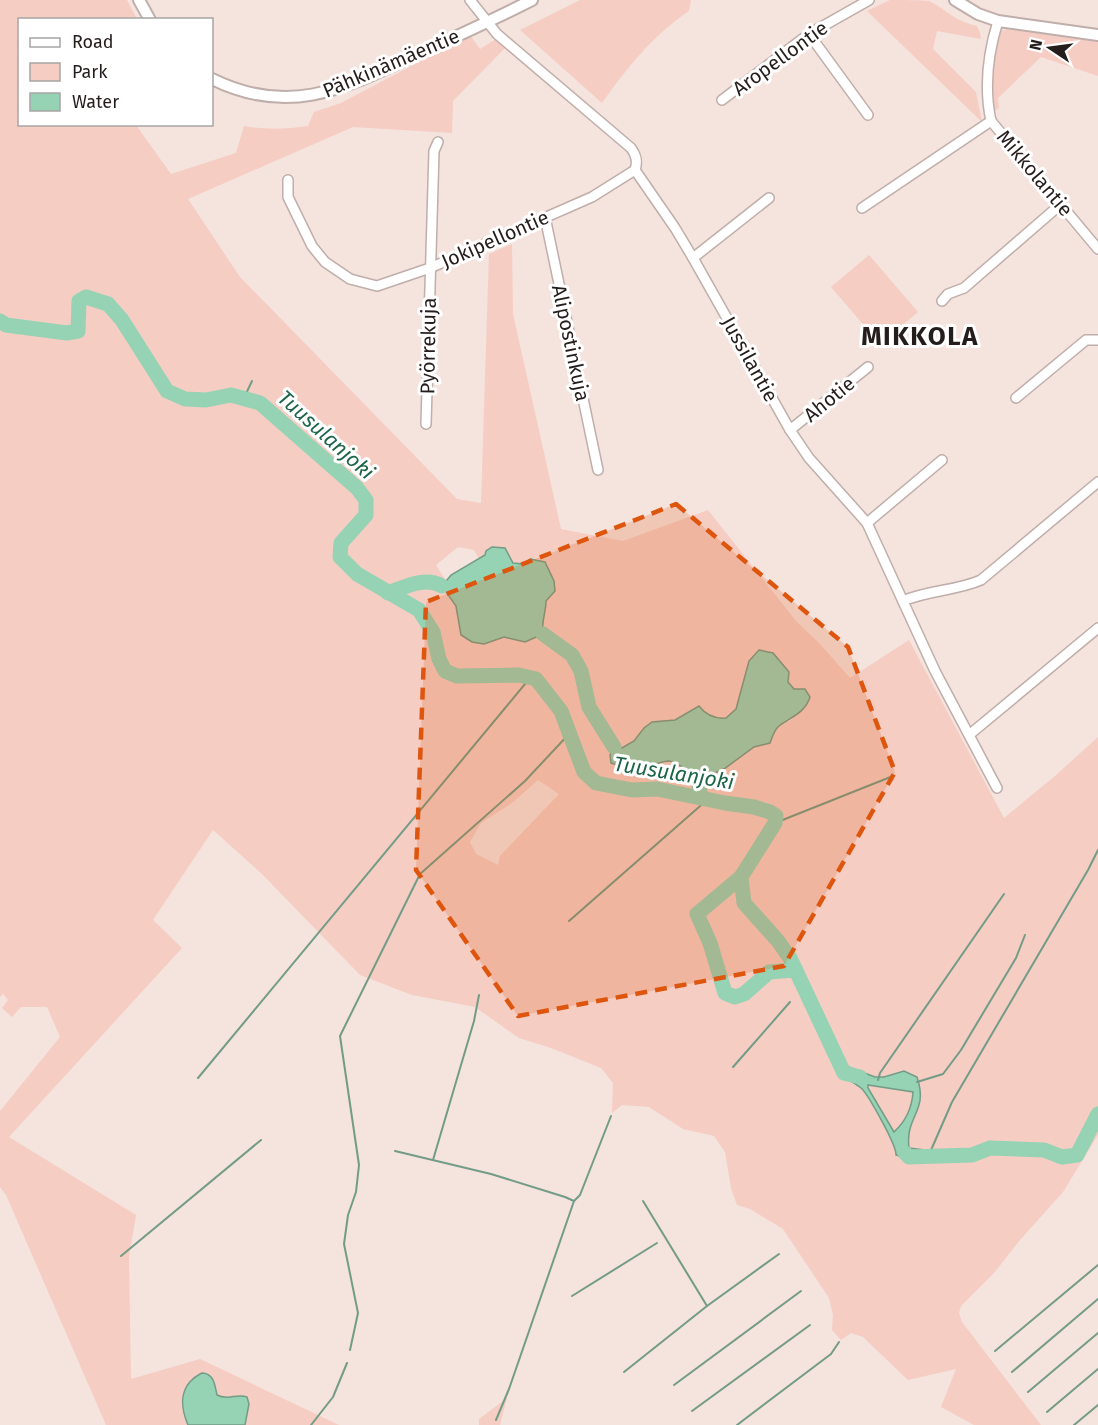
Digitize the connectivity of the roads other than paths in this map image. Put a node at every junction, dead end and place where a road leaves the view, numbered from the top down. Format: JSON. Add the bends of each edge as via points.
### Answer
{"nodes":[{"id":1,"x":139,"y":0,"type":"edge"},
{"id":2,"x":470,"y":0,"type":"edge"},
{"id":3,"x":532,"y":0,"type":"edge"},
{"id":4,"x":869,"y":0,"type":"edge"},
{"id":5,"x":955,"y":0,"type":"edge"},
{"id":6,"x":149,"y":18,"type":"edge"},
{"id":7,"x":998,"y":21,"type":"junction"},
{"id":8,"x":486,"y":22,"type":"junction"},
{"id":9,"x":809,"y":34,"type":"junction"},
{"id":10,"x":1098,"y":35,"type":"edge"},
{"id":11,"x":213,"y":80,"type":"edge"},
{"id":12,"x":723,"y":100,"type":"dead end"},
{"id":13,"x":868,"y":115,"type":"dead end"},
{"id":14,"x":991,"y":121,"type":"junction"},
{"id":15,"x":438,"y":142,"type":"dead end"},
{"id":16,"x":634,"y":170,"type":"junction"},
{"id":17,"x":288,"y":180,"type":"dead end"},
{"id":18,"x":769,"y":198,"type":"dead end"},
{"id":19,"x":1061,"y":204,"type":"junction"},
{"id":20,"x":862,"y":208,"type":"dead end"},
{"id":21,"x":545,"y":217,"type":"junction"},
{"id":22,"x":1098,"y":249,"type":"edge"},
{"id":23,"x":693,"y":258,"type":"junction"},
{"id":24,"x":430,"y":268,"type":"junction"},
{"id":25,"x":942,"y":301,"type":"dead end"},
{"id":26,"x":1098,"y":340,"type":"edge"},
{"id":27,"x":868,"y":367,"type":"dead end"},
{"id":28,"x":1016,"y":398,"type":"dead end"},
{"id":29,"x":426,"y":424,"type":"dead end"},
{"id":30,"x":790,"y":430,"type":"junction"},
{"id":31,"x":942,"y":460,"type":"dead end"},
{"id":32,"x":598,"y":470,"type":"dead end"},
{"id":33,"x":1098,"y":482,"type":"edge"},
{"id":34,"x":867,"y":524,"type":"junction"},
{"id":35,"x":903,"y":601,"type":"junction"},
{"id":36,"x":1098,"y":628,"type":"edge"},
{"id":37,"x":969,"y":735,"type":"junction"},
{"id":38,"x":998,"y":788,"type":"dead end"}],
"edges":[{"from":1,"to":6,"type":"street"},
{"from":2,"to":8,"type":"street","name":"Jussilantie"},
{"from":3,"to":8,"type":"street","name":"Pähkinämäentie"},
{"from":4,"to":9,"type":"street","name":"Aropellontie"},
{"from":5,"to":7,"type":"street"},
{"from":7,"to":10,"type":"street"},
{"from":7,"to":14,"type":"street","name":"Mikkolantie","via":[[987,81]]},
{"from":8,"to":11,"type":"street","name":"Pähkinämäentie","via":[[378,73],[316,95],[254,94]]},
{"from":8,"to":16,"type":"street","name":"Jussilantie","via":[[631,148],[636,155]]},
{"from":9,"to":12,"type":"street","name":"Aropellontie"},
{"from":9,"to":13,"type":"street"},
{"from":14,"to":19,"type":"street","name":"Mikkolantie"},
{"from":14,"to":20,"type":"street"},
{"from":15,"to":24,"type":"street","name":"Pyörrekuja","via":[[434,150]]},
{"from":16,"to":21,"type":"street","name":"Jokipellontie","via":[[592,196]]},
{"from":16,"to":23,"type":"street","name":"Jussilantie"},
{"from":17,"to":24,"type":"street","name":"Jokipellontie","via":[[288,196],[312,246],[325,262],[350,279],[377,286]]},
{"from":18,"to":23,"type":"street"},
{"from":19,"to":22,"type":"street","name":"Mikkolantie"},
{"from":19,"to":25,"type":"street","via":[[964,288]]},
{"from":21,"to":24,"type":"street","name":"Jokipellontie"},
{"from":21,"to":32,"type":"street","name":"Alipostinkuja"},
{"from":23,"to":30,"type":"street","name":"Jussilantie"},
{"from":24,"to":29,"type":"street","name":"Pyörrekuja"},
{"from":26,"to":28,"type":"street","via":[[1086,340]]},
{"from":27,"to":30,"type":"street","name":"Ahotie"},
{"from":30,"to":34,"type":"street","name":"Jussilantie","via":[[809,458]]},
{"from":31,"to":34,"type":"street"},
{"from":33,"to":35,"type":"street","via":[[981,580]]},
{"from":34,"to":35,"type":"street","name":"Jussilantie"},
{"from":35,"to":37,"type":"street","name":"Jussilantie"},
{"from":36,"to":37,"type":"street"},
{"from":37,"to":38,"type":"street","name":"Jussilantie"}]}
